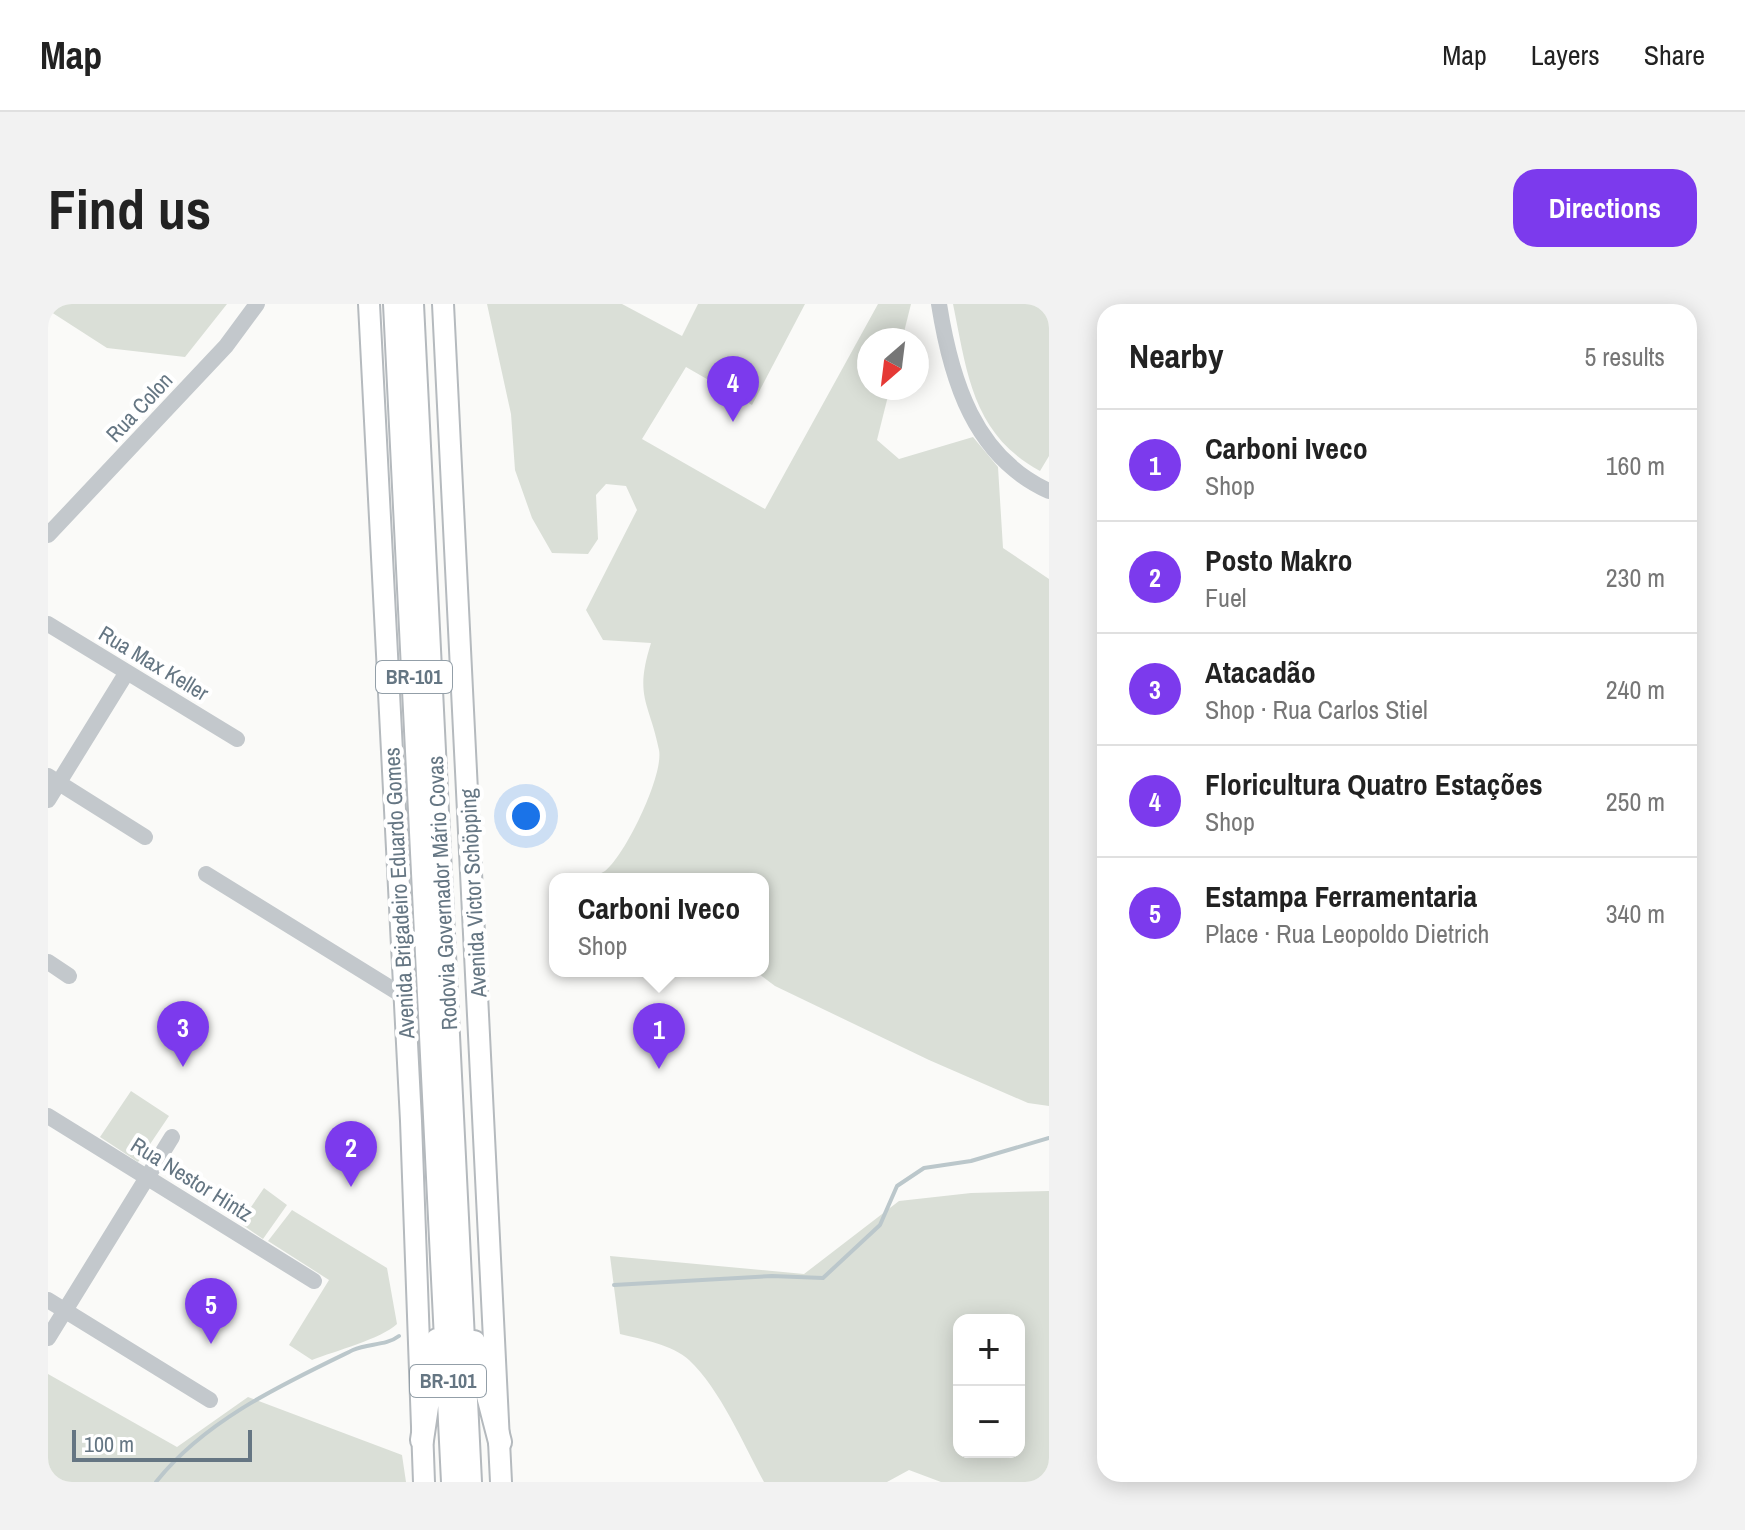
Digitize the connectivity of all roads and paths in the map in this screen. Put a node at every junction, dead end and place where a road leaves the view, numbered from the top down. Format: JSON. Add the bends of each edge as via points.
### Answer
{"nodes":[{"id":1,"x":257,"y":304,"type":"edge"},
{"id":2,"x":369,"y":304,"type":"edge"},
{"id":3,"x":395,"y":304,"type":"edge"},
{"id":4,"x":412,"y":304,"type":"edge"},
{"id":5,"x":443,"y":304,"type":"edge"},
{"id":6,"x":939,"y":304,"type":"edge"},
{"id":7,"x":1049,"y":491,"type":"edge"},
{"id":8,"x":48,"y":535,"type":"edge"},
{"id":9,"x":48,"y":624,"type":"edge"},
{"id":10,"x":127,"y":672,"type":"junction"},
{"id":11,"x":237,"y":739,"type":"dead end"},
{"id":12,"x":53,"y":780,"type":"edge"},
{"id":13,"x":48,"y":800,"type":"edge"},
{"id":14,"x":145,"y":837,"type":"dead end"},
{"id":15,"x":206,"y":874,"type":"dead end"},
{"id":16,"x":48,"y":962,"type":"edge"},
{"id":17,"x":69,"y":976,"type":"dead end"},
{"id":18,"x":405,"y":997,"type":"junction"},
{"id":19,"x":48,"y":1116,"type":"edge"},
{"id":20,"x":172,"y":1137,"type":"dead end"},
{"id":21,"x":147,"y":1177,"type":"junction"},
{"id":22,"x":314,"y":1281,"type":"dead end"},
{"id":23,"x":453,"y":1292,"type":"junction"},
{"id":24,"x":48,"y":1300,"type":"edge"},
{"id":25,"x":65,"y":1310,"type":"junction"},
{"id":26,"x":48,"y":1338,"type":"edge"},
{"id":27,"x":210,"y":1400,"type":"dead end"},
{"id":28,"x":422,"y":1440,"type":"junction"},
{"id":29,"x":500,"y":1442,"type":"junction"},
{"id":30,"x":424,"y":1482,"type":"edge"},
{"id":31,"x":453,"y":1482,"type":"edge"},
{"id":32,"x":470,"y":1482,"type":"edge"},
{"id":33,"x":501,"y":1482,"type":"edge"}],
"edges":[{"from":1,"to":8,"type":"street","name":"Rua Colon","via":[[226,346]]},
{"from":2,"to":18,"type":"main road","name":"Avenida Brigadeiro Eduardo Gomes"},
{"from":3,"to":23,"type":"highway","name":"Rodovia Governador Mário Covas","number":"BR-101"},
{"from":4,"to":23,"type":"highway","name":"Rodovia Governador Mário Covas","number":"BR-101"},
{"from":5,"to":29,"type":"main road","name":"Avenida Victor Schöpping"},
{"from":6,"to":7,"type":"street","via":[[948,351],[978,432],[1015,471]]},
{"from":9,"to":10,"type":"street","name":"Rua Max Keller"},
{"from":10,"to":11,"type":"street","name":"Rua Max Keller"},
{"from":10,"to":12,"type":"street"},
{"from":12,"to":13,"type":"street"},
{"from":12,"to":14,"type":"street"},
{"from":15,"to":18,"type":"street"},
{"from":16,"to":17,"type":"street"},
{"from":18,"to":28,"type":"main road","name":"Avenida Brigadeiro Eduardo Gomes"},
{"from":19,"to":21,"type":"street","name":"Rua Nestor Hintz"},
{"from":20,"to":21,"type":"street"},
{"from":21,"to":22,"type":"street","name":"Rua Nestor Hintz"},
{"from":21,"to":25,"type":"street"},
{"from":23,"to":28,"type":"highway"},
{"from":23,"to":29,"type":"highway"},
{"from":23,"to":31,"type":"highway","name":"Rodovia Governador Mário Covas","number":"BR-101"},
{"from":23,"to":32,"type":"highway","name":"Rodovia Governador Mário Covas","number":"BR-101"},
{"from":24,"to":25,"type":"street"},
{"from":25,"to":26,"type":"street"},
{"from":25,"to":27,"type":"street"},
{"from":28,"to":30,"type":"main road","name":"Avenida Brigadeiro Eduardo Gomes"},
{"from":29,"to":33,"type":"main road","name":"Avenida Victor Schöpping"}]}
